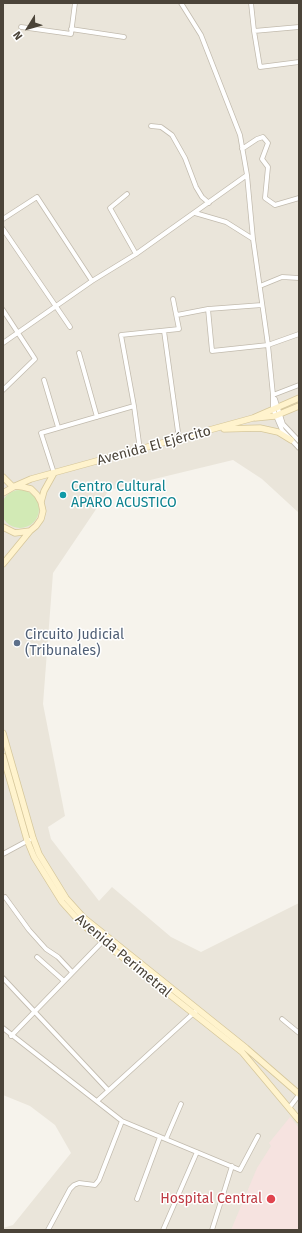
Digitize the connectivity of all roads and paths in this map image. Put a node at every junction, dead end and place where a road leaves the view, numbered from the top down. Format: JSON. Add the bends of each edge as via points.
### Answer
{"nodes":[{"id":1,"x":75,"y":3,"type":"edge"},
{"id":2,"x":182,"y":3,"type":"edge"},
{"id":3,"x":188,"y":3,"type":"edge"},
{"id":4,"x":251,"y":3,"type":"edge"},
{"id":5,"x":21,"y":27,"type":"dead end"},
{"id":6,"x":299,"y":27,"type":"edge"},
{"id":7,"x":71,"y":29,"type":"junction"},
{"id":8,"x":254,"y":31,"type":"junction"},
{"id":9,"x":124,"y":37,"type":"dead end"},
{"id":10,"x":299,"y":62,"type":"edge"},
{"id":11,"x":151,"y":126,"type":"dead end"},
{"id":12,"x":242,"y":149,"type":"junction"},
{"id":13,"x":247,"y":175,"type":"junction"},
{"id":14,"x":128,"y":194,"type":"dead end"},
{"id":15,"x":299,"y":198,"type":"edge"},
{"id":16,"x":209,"y":203,"type":"junction"},
{"id":17,"x":195,"y":213,"type":"junction"},
{"id":18,"x":3,"y":219,"type":"edge"},
{"id":19,"x":3,"y":229,"type":"edge"},
{"id":20,"x":253,"y":239,"type":"junction"},
{"id":21,"x":136,"y":254,"type":"junction"},
{"id":22,"x":299,"y":278,"type":"edge"},
{"id":23,"x":92,"y":281,"type":"junction"},
{"id":24,"x":260,"y":286,"type":"junction"},
{"id":25,"x":173,"y":299,"type":"dead end"},
{"id":26,"x":262,"y":305,"type":"junction"},
{"id":27,"x":55,"y":306,"type":"junction"},
{"id":28,"x":208,"y":308,"type":"junction"},
{"id":29,"x":3,"y":310,"type":"edge"},
{"id":30,"x":176,"y":315,"type":"junction"},
{"id":31,"x":70,"y":327,"type":"dead end"},
{"id":32,"x":164,"y":331,"type":"junction"},
{"id":33,"x":18,"y":333,"type":"junction"},
{"id":34,"x":299,"y":334,"type":"edge"},
{"id":35,"x":3,"y":343,"type":"edge"},
{"id":36,"x":268,"y":345,"type":"junction"},
{"id":37,"x":79,"y":353,"type":"dead end"},
{"id":38,"x":44,"y":380,"type":"dead end"},
{"id":39,"x":299,"y":385,"type":"edge"},
{"id":40,"x":3,"y":390,"type":"edge"},
{"id":41,"x":274,"y":395,"type":"junction"},
{"id":42,"x":299,"y":398,"type":"edge"},
{"id":43,"x":134,"y":406,"type":"junction"},
{"id":44,"x":299,"y":406,"type":"edge"},
{"id":45,"x":275,"y":408,"type":"junction"},
{"id":46,"x":277,"y":415,"type":"junction"},
{"id":47,"x":97,"y":417,"type":"junction"},
{"id":48,"x":253,"y":418,"type":"junction"},
{"id":49,"x":58,"y":427,"type":"junction"},
{"id":50,"x":214,"y":430,"type":"junction"},
{"id":51,"x":179,"y":440,"type":"junction"},
{"id":52,"x":291,"y":440,"type":"junction"},
{"id":53,"x":299,"y":441,"type":"edge"},
{"id":54,"x":299,"y":448,"type":"edge"},
{"id":55,"x":140,"y":450,"type":"junction"},
{"id":56,"x":54,"y":473,"type":"junction"},
{"id":57,"x":3,"y":477,"type":"edge"},
{"id":58,"x":14,"y":486,"type":"junction"},
{"id":59,"x":3,"y":493,"type":"edge"},
{"id":60,"x":41,"y":502,"type":"junction"},
{"id":61,"x":3,"y":526,"type":"edge"},
{"id":62,"x":30,"y":531,"type":"junction"},
{"id":63,"x":3,"y":564,"type":"edge"},
{"id":64,"x":3,"y":734,"type":"edge"},
{"id":65,"x":3,"y":756,"type":"edge"},
{"id":66,"x":30,"y":839,"type":"junction"},
{"id":67,"x":3,"y":854,"type":"edge"},
{"id":68,"x":5,"y":897,"type":"dead end"},
{"id":69,"x":107,"y":936,"type":"junction"},
{"id":70,"x":102,"y":941,"type":"junction"},
{"id":71,"x":37,"y":957,"type":"dead end"},
{"id":72,"x":72,"y":972,"type":"junction"},
{"id":73,"x":3,"y":978,"type":"edge"},
{"id":74,"x":64,"y":981,"type":"junction"},
{"id":75,"x":197,"y":1010,"type":"junction"},
{"id":76,"x":34,"y":1011,"type":"junction"},
{"id":77,"x":192,"y":1014,"type":"junction"},
{"id":78,"x":282,"y":1019,"type":"dead end"},
{"id":79,"x":3,"y":1028,"type":"edge"},
{"id":80,"x":299,"y":1033,"type":"edge"},
{"id":81,"x":11,"y":1036,"type":"junction"},
{"id":82,"x":108,"y":1090,"type":"junction"},
{"id":83,"x":299,"y":1094,"type":"edge"},
{"id":84,"x":97,"y":1101,"type":"junction"},
{"id":85,"x":181,"y":1104,"type":"dead end"},
{"id":86,"x":289,"y":1108,"type":"junction"},
{"id":87,"x":299,"y":1120,"type":"edge"},
{"id":88,"x":122,"y":1121,"type":"junction"},
{"id":89,"x":258,"y":1136,"type":"dead end"},
{"id":90,"x":160,"y":1137,"type":"junction"},
{"id":91,"x":166,"y":1139,"type":"junction"},
{"id":92,"x":197,"y":1152,"type":"junction"},
{"id":93,"x":232,"y":1166,"type":"junction"},
{"id":94,"x":137,"y":1199,"type":"dead end"},
{"id":95,"x":48,"y":1230,"type":"edge"},
{"id":96,"x":163,"y":1230,"type":"edge"},
{"id":97,"x":212,"y":1230,"type":"edge"}],
"edges":[{"from":1,"to":7,"type":"street"},
{"from":2,"to":3,"type":"street"},
{"from":2,"to":12,"type":"street","via":[[201,35],[240,135]]},
{"from":4,"to":8,"type":"street"},
{"from":5,"to":7,"type":"street","via":[[71,34]]},
{"from":6,"to":8,"type":"street"},
{"from":7,"to":9,"type":"street"},
{"from":8,"to":10,"type":"street","via":[[260,67]]},
{"from":11,"to":16,"type":"street","via":[[161,127],[172,136],[185,158],[196,187]]},
{"from":12,"to":13,"type":"street"},
{"from":12,"to":15,"type":"street","via":[[263,137],[268,143],[262,159],[268,167],[265,198],[275,205]]},
{"from":13,"to":16,"type":"street"},
{"from":13,"to":20,"type":"street"},
{"from":14,"to":21,"type":"street","via":[[110,208]]},
{"from":16,"to":17,"type":"street"},
{"from":17,"to":20,"type":"street","via":[[226,222]]},
{"from":17,"to":21,"type":"street"},
{"from":18,"to":23,"type":"street","via":[[37,197]]},
{"from":19,"to":27,"type":"street"},
{"from":20,"to":24,"type":"street"},
{"from":21,"to":23,"type":"street"},
{"from":22,"to":24,"type":"street","via":[[282,277]]},
{"from":23,"to":27,"type":"street"},
{"from":24,"to":26,"type":"street"},
{"from":25,"to":30,"type":"street"},
{"from":26,"to":28,"type":"street"},
{"from":26,"to":36,"type":"street"},
{"from":27,"to":31,"type":"street"},
{"from":27,"to":33,"type":"street"},
{"from":28,"to":30,"type":"street"},
{"from":28,"to":36,"type":"street","via":[[212,351]]},
{"from":29,"to":33,"type":"street"},
{"from":30,"to":32,"type":"street","via":[[179,329]]},
{"from":32,"to":43,"type":"street","via":[[121,335]]},
{"from":32,"to":51,"type":"street"},
{"from":33,"to":35,"type":"street"},
{"from":33,"to":40,"type":"street","via":[[35,359]]},
{"from":34,"to":36,"type":"street"},
{"from":36,"to":41,"type":"street"},
{"from":37,"to":47,"type":"street"},
{"from":38,"to":49,"type":"street"},
{"from":39,"to":41,"type":"street"},
{"from":41,"to":45,"type":"street"},
{"from":42,"to":45,"type":"main road","name":"Avenida El Ejército"},
{"from":43,"to":47,"type":"street"},
{"from":43,"to":55,"type":"street"},
{"from":44,"to":46,"type":"main road","name":"Avenida El Ejército"},
{"from":45,"to":46,"type":"street"},
{"from":45,"to":48,"type":"main road","name":"Avenida El Ejército"},
{"from":46,"to":48,"type":"main road","name":"Avenida El Ejército"},
{"from":46,"to":52,"type":"street","via":[[282,430]]},
{"from":46,"to":53,"type":"street","via":[[287,430]]},
{"from":47,"to":49,"type":"street"},
{"from":48,"to":50,"type":"main road","name":"Avenida El Ejército"},
{"from":49,"to":56,"type":"street","via":[[41,433]]},
{"from":50,"to":51,"type":"main road","name":"Avenida El Ejército"},
{"from":50,"to":52,"type":"main road","via":[[260,428],[278,432]]},
{"from":51,"to":55,"type":"main road","name":"Avenida El Ejército"},
{"from":52,"to":54,"type":"street"},
{"from":55,"to":56,"type":"main road","name":"Avenida El Ejército"},
{"from":56,"to":58,"type":"main road","name":"Avenida El Ejército"},
{"from":56,"to":60,"type":"main road"},
{"from":57,"to":58,"type":"main road"},
{"from":58,"to":59,"type":"main road","name":"Avenida El Ejército"},
{"from":58,"to":60,"type":"main road","via":[[24,486],[31,490]]},
{"from":60,"to":62,"type":"main road","via":[[41,519]]},
{"from":61,"to":62,"type":"main road","via":[[15,533]]},
{"from":62,"to":63,"type":"main road"},
{"from":64,"to":66,"type":"main road","name":"Avenida Perimetral"},
{"from":65,"to":66,"type":"main road","name":"Avenida Perimetral"},
{"from":66,"to":67,"type":"street"},
{"from":66,"to":69,"type":"main road","name":"Avenida Perimetral","via":[[66,898],[84,918]]},
{"from":66,"to":70,"type":"main road","name":"Avenida Perimetral","via":[[34,857],[62,902]]},
{"from":68,"to":72,"type":"street","via":[[42,944]]},
{"from":69,"to":70,"type":"street"},
{"from":69,"to":75,"type":"main road","name":"Avenida Perimetral"},
{"from":70,"to":72,"type":"street"},
{"from":70,"to":77,"type":"main road","name":"Avenida Perimetral"},
{"from":71,"to":74,"type":"street"},
{"from":72,"to":74,"type":"street"},
{"from":73,"to":76,"type":"street"},
{"from":74,"to":76,"type":"street"},
{"from":75,"to":77,"type":"street"},
{"from":75,"to":83,"type":"main road","name":"Avenida Perimetral"},
{"from":76,"to":81,"type":"street"},
{"from":76,"to":82,"type":"street"},
{"from":77,"to":82,"type":"street"},
{"from":77,"to":86,"type":"main road","name":"Avenida Perimetral","via":[[242,1052]]},
{"from":78,"to":80,"type":"street"},
{"from":79,"to":81,"type":"street"},
{"from":81,"to":84,"type":"street"},
{"from":82,"to":84,"type":"street"},
{"from":83,"to":86,"type":"street"},
{"from":84,"to":88,"type":"street"},
{"from":85,"to":91,"type":"street"},
{"from":86,"to":87,"type":"main road","name":"Avenida Perimetral"},
{"from":88,"to":90,"type":"street"},
{"from":88,"to":95,"type":"street","via":[[99,1180],[95,1185],[74,1185]]},
{"from":89,"to":93,"type":"street","via":[[240,1170]]},
{"from":90,"to":91,"type":"street"},
{"from":90,"to":94,"type":"street"},
{"from":91,"to":92,"type":"street"},
{"from":92,"to":93,"type":"street"},
{"from":92,"to":96,"type":"street"},
{"from":93,"to":97,"type":"street"}]}
